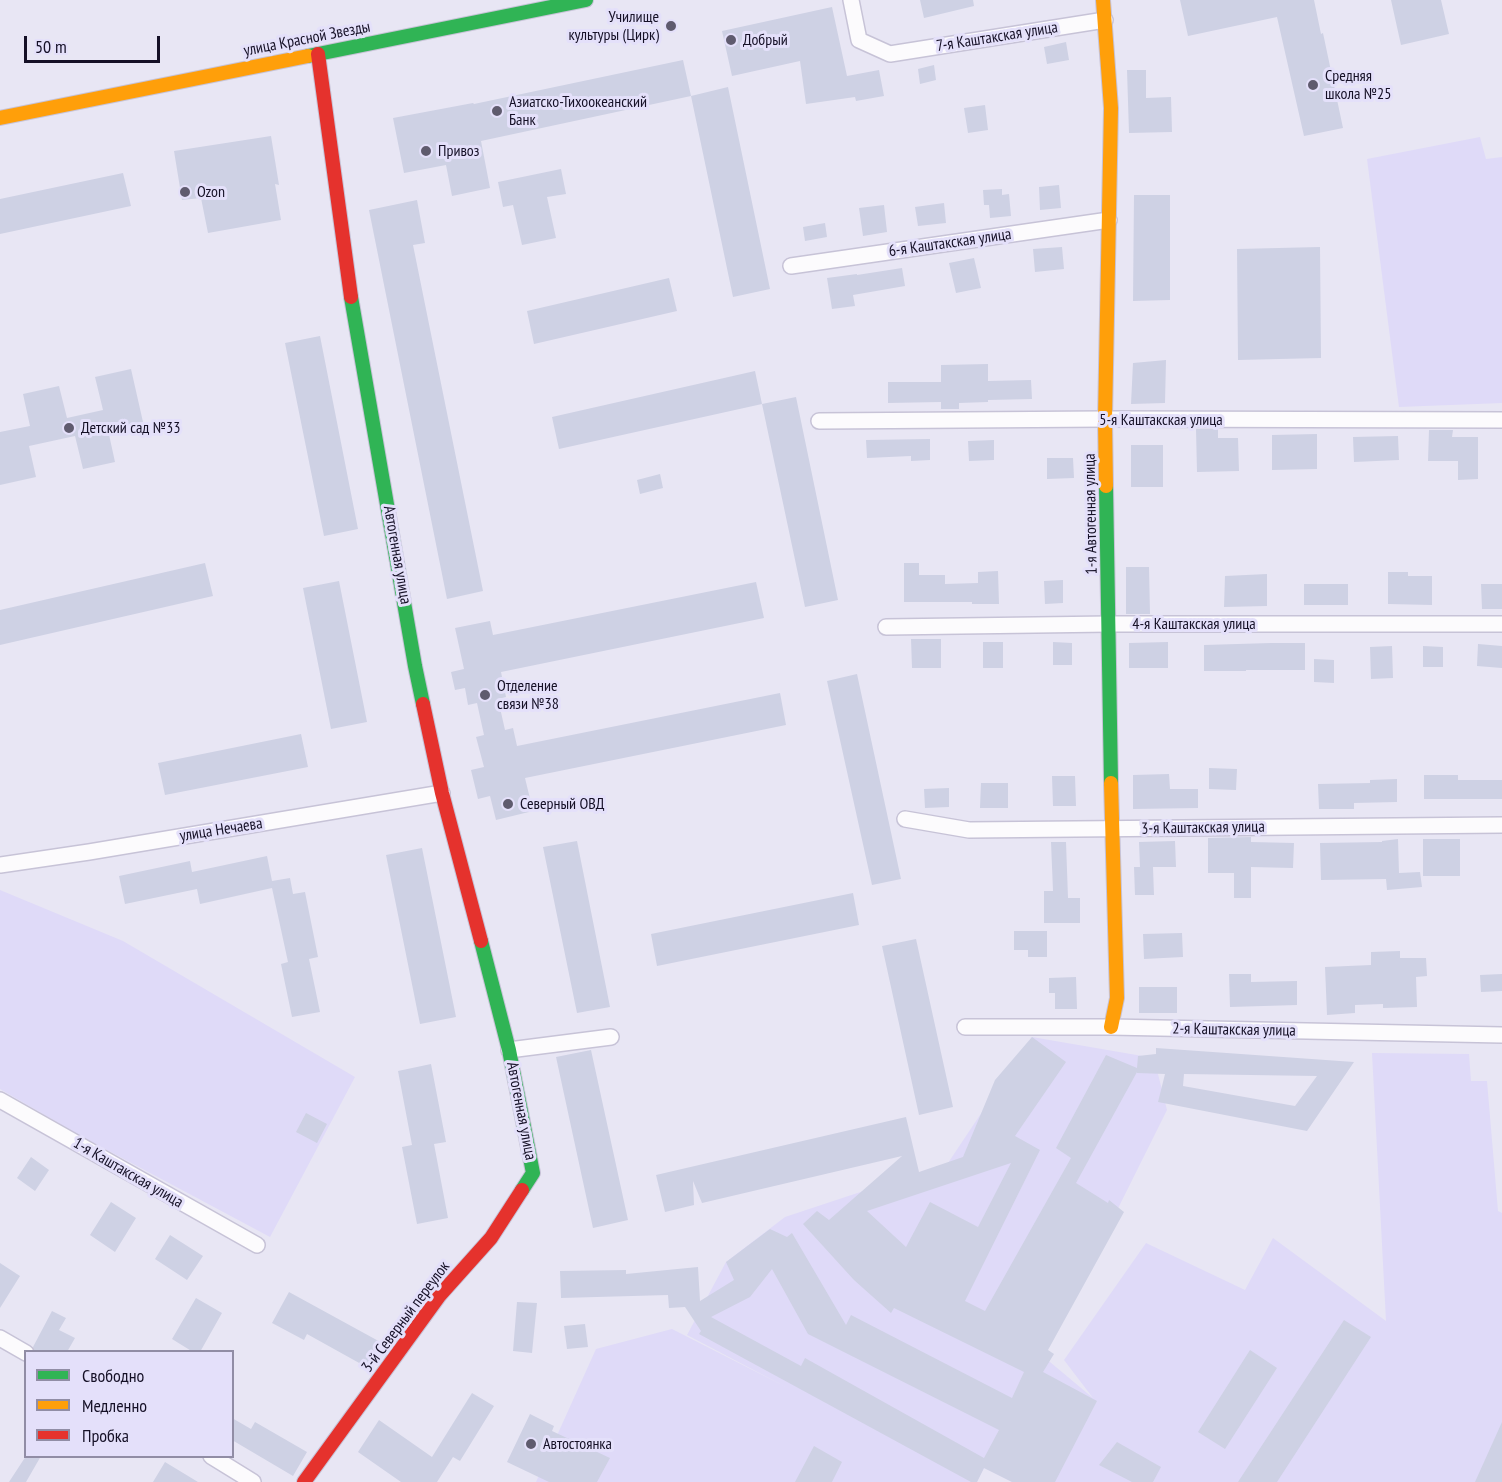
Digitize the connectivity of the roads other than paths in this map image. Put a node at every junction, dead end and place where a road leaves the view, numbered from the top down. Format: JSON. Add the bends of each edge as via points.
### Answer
{"nodes":[{"id":1,"x":586,"y":0,"type":"edge"},
{"id":2,"x":851,"y":0,"type":"edge"},
{"id":3,"x":1103,"y":0,"type":"edge"},
{"id":4,"x":1105,"y":20,"type":"junction"},
{"id":5,"x":318,"y":54,"type":"junction"},
{"id":6,"x":0,"y":118,"type":"edge"},
{"id":7,"x":1109,"y":220,"type":"junction"},
{"id":8,"x":791,"y":266,"type":"dead end"},
{"id":9,"x":1105,"y":419,"type":"junction"},
{"id":10,"x":1502,"y":420,"type":"edge"},
{"id":11,"x":819,"y":421,"type":"dead end"},
{"id":12,"x":1110,"y":624,"type":"junction"},
{"id":13,"x":1502,"y":624,"type":"edge"},
{"id":14,"x":886,"y":627,"type":"dead end"},
{"id":15,"x":442,"y":793,"type":"junction"},
{"id":16,"x":905,"y":819,"type":"dead end"},
{"id":17,"x":1502,"y":825,"type":"edge"},
{"id":18,"x":1112,"y":829,"type":"junction"},
{"id":19,"x":0,"y":865,"type":"edge"},
{"id":20,"x":965,"y":1027,"type":"dead end"},
{"id":21,"x":1111,"y":1027,"type":"junction"},
{"id":22,"x":1502,"y":1035,"type":"edge"},
{"id":23,"x":611,"y":1037,"type":"dead end"},
{"id":24,"x":509,"y":1050,"type":"junction"},
{"id":25,"x":0,"y":1100,"type":"edge"},
{"id":26,"x":533,"y":1173,"type":"joint"},
{"id":27,"x":257,"y":1245,"type":"dead end"},
{"id":28,"x":0,"y":1338,"type":"edge"},
{"id":29,"x":24,"y":1352,"type":"edge"},
{"id":30,"x":214,"y":1458,"type":"edge"},
{"id":31,"x":253,"y":1482,"type":"edge"},
{"id":32,"x":304,"y":1482,"type":"edge"}],
"edges":[{"from":1,"to":5,"type":"street","name":"улица Красной Звезды"},
{"from":2,"to":4,"type":"street","name":"7-я Каштакская улица","via":[[859,40],[890,54]]},
{"from":3,"to":4,"type":"street","name":"1-я Автогенная улица"},
{"from":4,"to":7,"type":"street","name":"1-я Автогенная улица","via":[[1112,108]]},
{"from":5,"to":6,"type":"street","name":"улица Красной Звезды"},
{"from":5,"to":15,"type":"street","name":"Автогенная улица","via":[[348,278],[415,666]]},
{"from":7,"to":8,"type":"street","name":"6-я Каштакская улица"},
{"from":7,"to":9,"type":"street","name":"1-я Автогенная улица"},
{"from":9,"to":10,"type":"street","name":"5-я Каштакская улица"},
{"from":9,"to":11,"type":"street","name":"5-я Каштакская улица"},
{"from":9,"to":12,"type":"street","name":"1-я Автогенная улица"},
{"from":12,"to":13,"type":"street","name":"4-я Каштакская улица"},
{"from":12,"to":14,"type":"street","name":"4-я Каштакская улица"},
{"from":12,"to":18,"type":"street","name":"1-я Автогенная улица"},
{"from":15,"to":19,"type":"street","name":"улица Нечаева"},
{"from":15,"to":24,"type":"street","name":"Автогенная улица"},
{"from":16,"to":18,"type":"street","name":"3-я Каштакская улица","via":[[969,830]]},
{"from":17,"to":18,"type":"street","name":"3-я Каштакская улица"},
{"from":18,"to":21,"type":"street","name":"1-я Автогенная улица","via":[[1117,998]]},
{"from":20,"to":21,"type":"street","name":"2-я Каштакская улица"},
{"from":21,"to":22,"type":"street","name":"2-я Каштакская улица"},
{"from":23,"to":24,"type":"street","name":"Автогенная улица"},
{"from":24,"to":26,"type":"street","name":"Автогенная улица"},
{"from":25,"to":27,"type":"street","name":"1-я Каштакская улица"},
{"from":26,"to":32,"type":"street","name":"3-й Северный переулок","via":[[491,1238],[440,1294]]},
{"from":28,"to":29,"type":"street"},
{"from":30,"to":31,"type":"street"}]}
